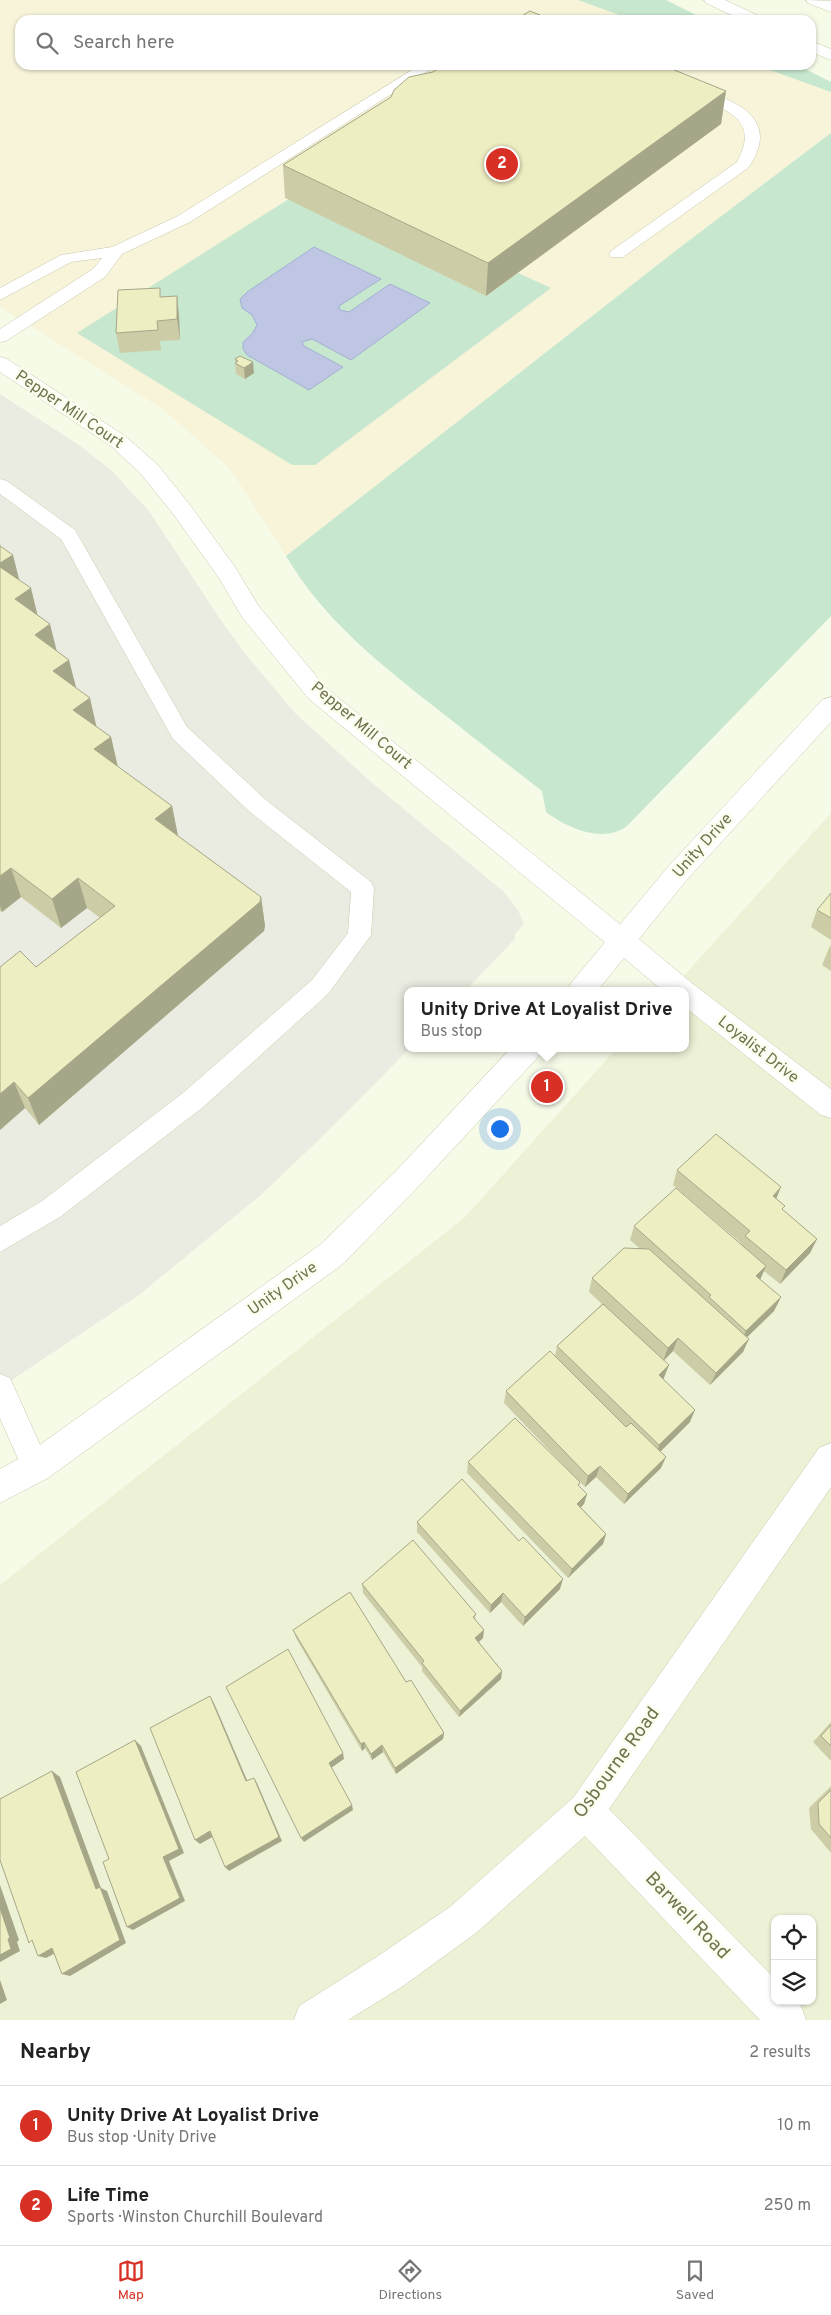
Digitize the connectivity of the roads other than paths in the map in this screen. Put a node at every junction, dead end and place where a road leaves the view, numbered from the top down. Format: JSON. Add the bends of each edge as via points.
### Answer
{"nodes":[{"id":1,"x":712,"y":0,"type":"edge"},
{"id":2,"x":814,"y":0,"type":"edge"},
{"id":3,"x":831,"y":7,"type":"edge"},
{"id":4,"x":744,"y":15,"type":"edge"},
{"id":5,"x":816,"y":48,"type":"edge"},
{"id":6,"x":831,"y":55,"type":"edge"},
{"id":7,"x":422,"y":70,"type":"edge"},
{"id":8,"x":677,"y":86,"type":"edge"},
{"id":9,"x":116,"y":251,"type":"junction"},
{"id":10,"x":617,"y":254,"type":"dead end"},
{"id":11,"x":0,"y":295,"type":"edge"},
{"id":12,"x":0,"y":337,"type":"edge"},
{"id":13,"x":0,"y":363,"type":"edge"},
{"id":14,"x":0,"y":485,"type":"edge"},
{"id":15,"x":831,"y":706,"type":"edge"},
{"id":16,"x":622,"y":941,"type":"junction"},
{"id":17,"x":584,"y":987,"type":"edge"},
{"id":18,"x":677,"y":987,"type":"edge"},
{"id":19,"x":689,"y":995,"type":"edge"},
{"id":20,"x":525,"y":1052,"type":"edge"},
{"id":21,"x":831,"y":1106,"type":"edge"},
{"id":22,"x":0,"y":1240,"type":"edge"},
{"id":23,"x":0,"y":1387,"type":"edge"},
{"id":24,"x":831,"y":1459,"type":"edge"},
{"id":25,"x":36,"y":1467,"type":"junction"},
{"id":26,"x":0,"y":1487,"type":"edge"},
{"id":27,"x":586,"y":1811,"type":"junction"},
{"id":28,"x":312,"y":2020,"type":"edge"},
{"id":29,"x":787,"y":2020,"type":"edge"}],
"edges":[{"from":1,"to":4,"type":"street"},
{"from":2,"to":3,"type":"street"},
{"from":5,"to":6,"type":"street"},
{"from":7,"to":9,"type":"lane","via":[[184,219]]},
{"from":8,"to":10,"type":"lane","via":[[743,115],[753,130],[753,146],[743,165]]},
{"from":9,"to":11,"type":"lane","via":[[67,258]]},
{"from":9,"to":12,"type":"lane","via":[[99,273]]},
{"from":13,"to":16,"type":"street","name":"Pepper Mill Court","via":[[118,441],[150,469],[222,565],[250,611],[317,693]]},
{"from":14,"to":22,"type":"lane","via":[[68,535],[180,733],[258,806],[363,888],[359,935],[320,987],[193,1100],[51,1209]]},
{"from":15,"to":16,"type":"street","name":"Unity Drive","via":[[676,876]]},
{"from":16,"to":17,"type":"street","name":"Unity Drive"},
{"from":16,"to":18,"type":"street"},
{"from":19,"to":21,"type":"street","name":"Loyalist Drive"},
{"from":20,"to":25,"type":"street","name":"Unity Drive","via":[[332,1254]]},
{"from":23,"to":25,"type":"lane"},
{"from":24,"to":27,"type":"street","name":"Osbourne Road"},
{"from":25,"to":26,"type":"street","name":"Unity Drive"},
{"from":27,"to":28,"type":"street","name":"Osbourne Road","via":[[463,1920]]},
{"from":27,"to":29,"type":"street","name":"Barwell Road"}]}
